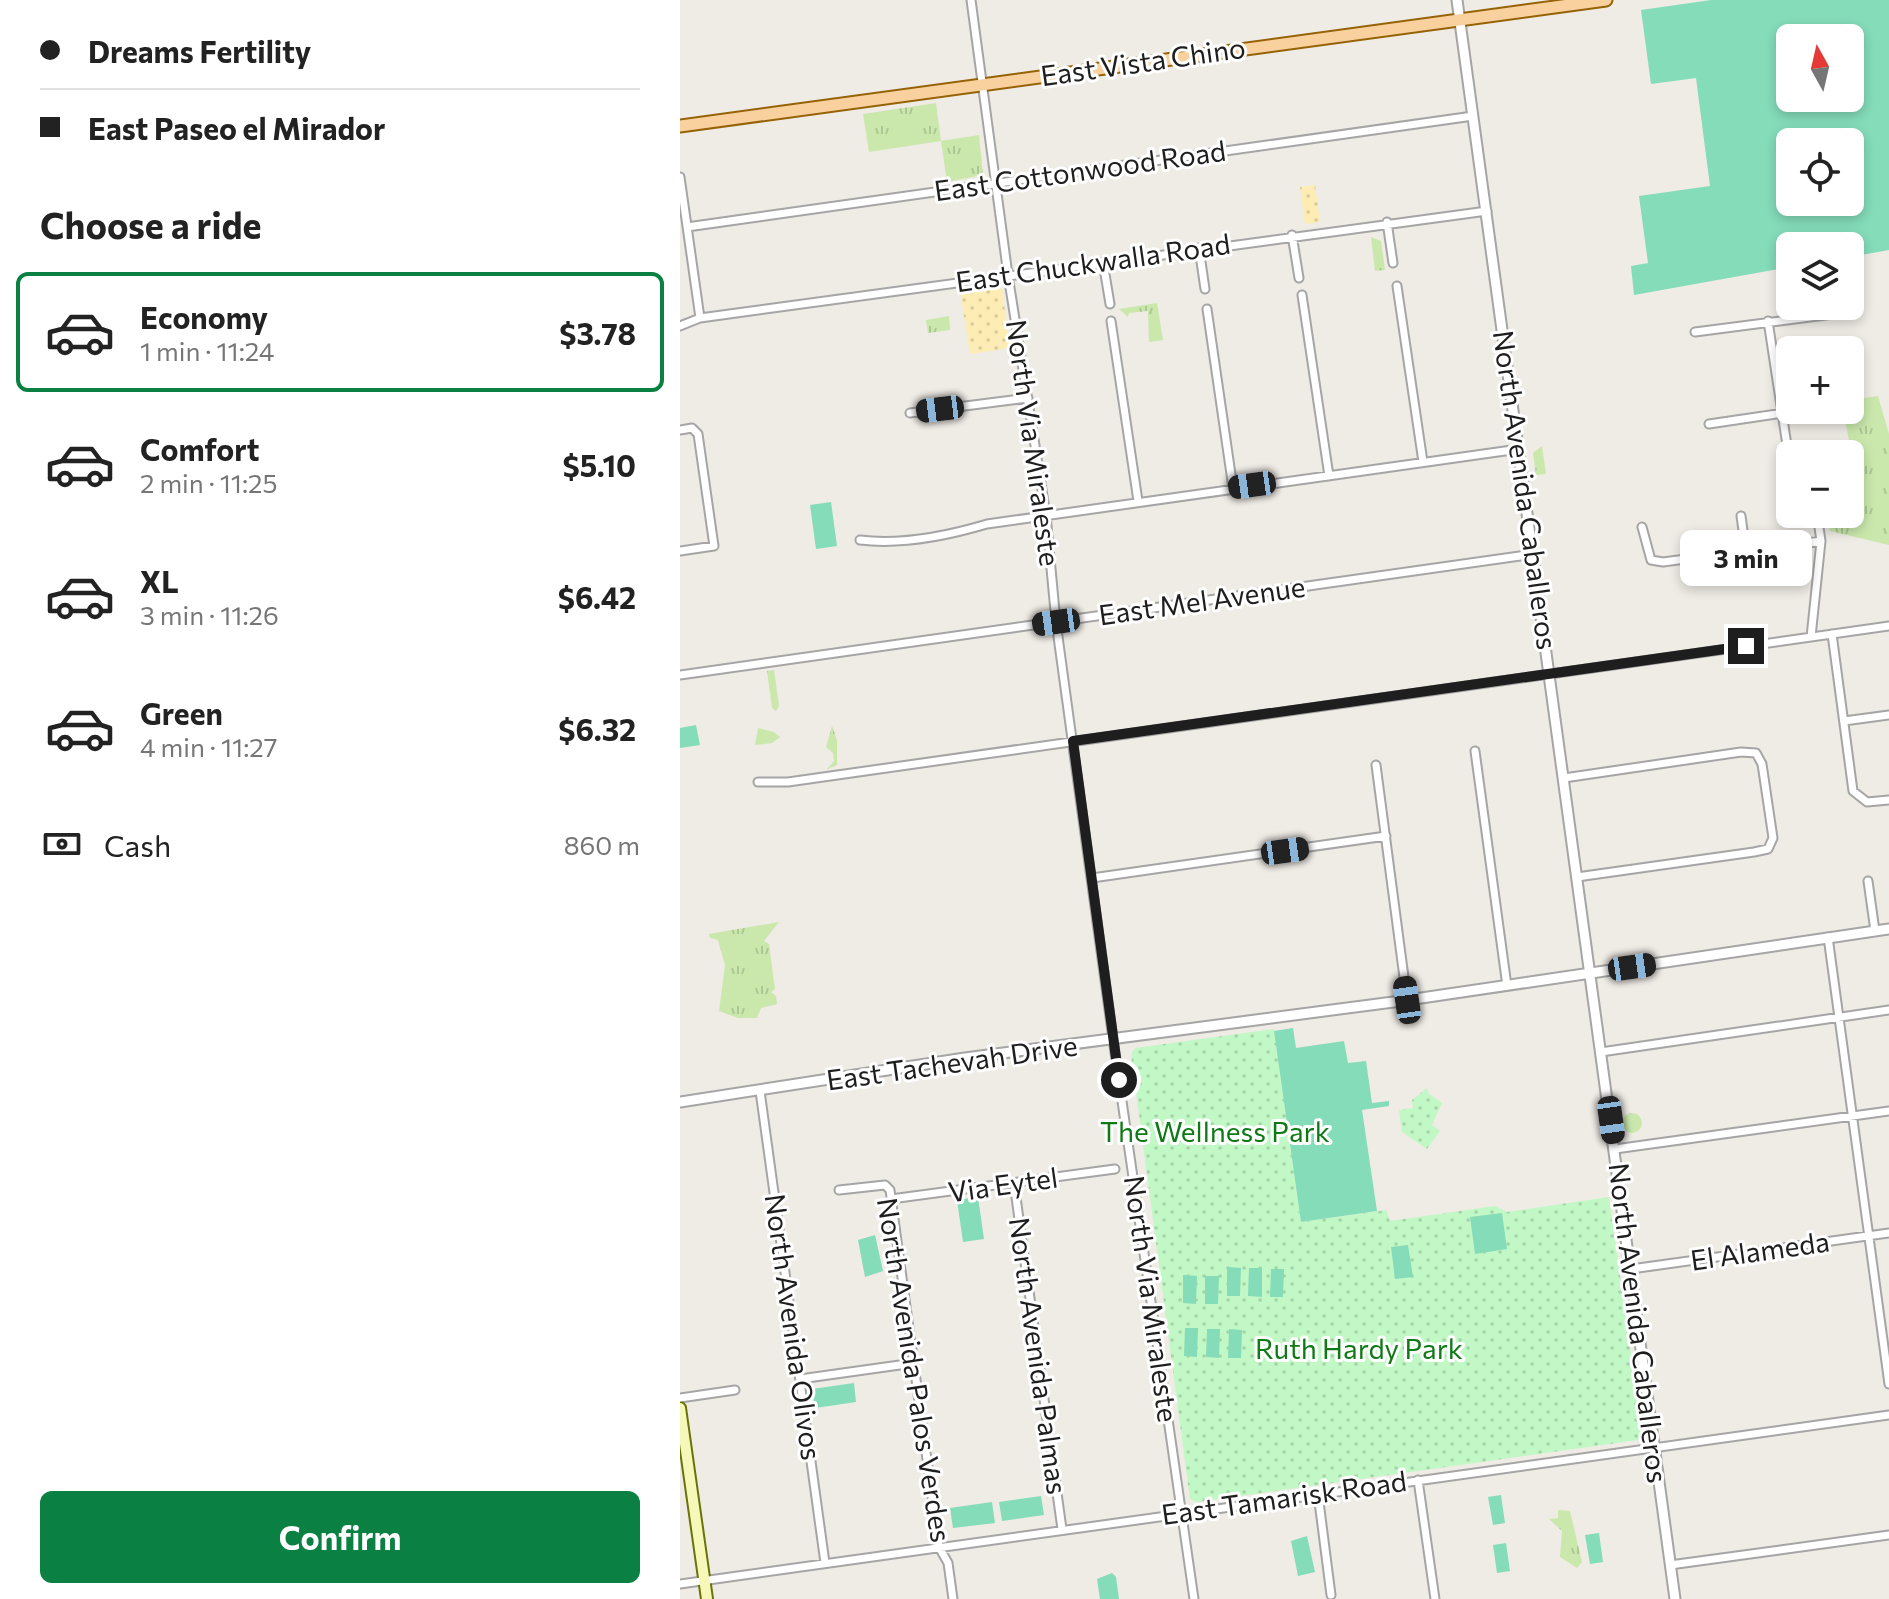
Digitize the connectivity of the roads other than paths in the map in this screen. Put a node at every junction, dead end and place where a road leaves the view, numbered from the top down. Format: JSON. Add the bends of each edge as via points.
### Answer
{"nodes":[{"id":1,"x":971,"y":0,"type":"edge"},
{"id":2,"x":1457,"y":0,"type":"edge"},
{"id":3,"x":1606,"y":0,"type":"edge"},
{"id":4,"x":1460,"y":19,"type":"junction"},
{"id":5,"x":982,"y":84,"type":"junction"},
{"id":6,"x":1473,"y":116,"type":"junction"},
{"id":7,"x":680,"y":126,"type":"edge"},
{"id":8,"x":680,"y":177,"type":"edge"},
{"id":9,"x":995,"y":182,"type":"junction"},
{"id":10,"x":1487,"y":211,"type":"junction"},
{"id":11,"x":1387,"y":222,"type":"junction"},
{"id":12,"x":687,"y":227,"type":"junction"},
{"id":13,"x":1292,"y":235,"type":"junction"},
{"id":14,"x":1199,"y":248,"type":"junction"},
{"id":15,"x":1103,"y":262,"type":"junction"},
{"id":16,"x":1393,"y":263,"type":"dead end"},
{"id":17,"x":1008,"y":275,"type":"junction"},
{"id":18,"x":1299,"y":278,"type":"dead end"},
{"id":19,"x":1397,"y":286,"type":"dead end"},
{"id":20,"x":1205,"y":289,"type":"dead end"},
{"id":21,"x":1302,"y":295,"type":"dead end"},
{"id":22,"x":1110,"y":304,"type":"dead end"},
{"id":23,"x":1207,"y":309,"type":"dead end"},
{"id":24,"x":700,"y":318,"type":"junction"},
{"id":25,"x":1777,"y":320,"type":"edge"},
{"id":26,"x":1111,"y":321,"type":"dead end"},
{"id":27,"x":1768,"y":321,"type":"junction"},
{"id":28,"x":680,"y":326,"type":"edge"},
{"id":29,"x":1695,"y":332,"type":"dead end"},
{"id":30,"x":1776,"y":370,"type":"edge"},
{"id":31,"x":1028,"y":398,"type":"junction"},
{"id":32,"x":910,"y":413,"type":"dead end"},
{"id":33,"x":1776,"y":414,"type":"edge"},
{"id":34,"x":1709,"y":424,"type":"dead end"},
{"id":35,"x":680,"y":430,"type":"edge"},
{"id":36,"x":1519,"y":449,"type":"junction"},
{"id":37,"x":1423,"y":462,"type":"junction"},
{"id":38,"x":1329,"y":476,"type":"junction"},
{"id":39,"x":1233,"y":488,"type":"junction"},
{"id":40,"x":1138,"y":501,"type":"junction"},
{"id":41,"x":1046,"y":515,"type":"junction"},
{"id":42,"x":1741,"y":516,"type":"dead end"},
{"id":43,"x":1642,"y":527,"type":"dead end"},
{"id":44,"x":1819,"y":528,"type":"edge"},
{"id":45,"x":860,"y":540,"type":"dead end"},
{"id":46,"x":1821,"y":541,"type":"junction"},
{"id":47,"x":680,"y":551,"type":"edge"},
{"id":48,"x":1746,"y":552,"type":"junction"},
{"id":49,"x":1534,"y":554,"type":"junction"},
{"id":50,"x":1056,"y":622,"type":"junction"},
{"id":51,"x":1889,"y":626,"type":"edge"},
{"id":52,"x":1832,"y":634,"type":"junction"},
{"id":53,"x":1811,"y":637,"type":"junction"},
{"id":54,"x":1551,"y":674,"type":"junction"},
{"id":55,"x":680,"y":675,"type":"edge"},
{"id":56,"x":1889,"y":715,"type":"edge"},
{"id":57,"x":1844,"y":721,"type":"junction"},
{"id":58,"x":1073,"y":741,"type":"junction"},
{"id":59,"x":1475,"y":751,"type":"dead end"},
{"id":60,"x":1376,"y":765,"type":"dead end"},
{"id":61,"x":1564,"y":778,"type":"junction"},
{"id":62,"x":758,"y":782,"type":"dead end"},
{"id":63,"x":1889,"y":800,"type":"edge"},
{"id":64,"x":1386,"y":836,"type":"junction"},
{"id":65,"x":1577,"y":877,"type":"junction"},
{"id":66,"x":1092,"y":878,"type":"junction"},
{"id":67,"x":1868,"y":881,"type":"dead end"},
{"id":68,"x":1889,"y":929,"type":"edge"},
{"id":69,"x":1875,"y":931,"type":"junction"},
{"id":70,"x":1828,"y":937,"type":"junction"},
{"id":71,"x":1590,"y":973,"type":"junction"},
{"id":72,"x":1507,"y":986,"type":"junction"},
{"id":73,"x":1407,"y":1000,"type":"junction"},
{"id":74,"x":1889,"y":1010,"type":"edge"},
{"id":75,"x":1839,"y":1016,"type":"junction"},
{"id":76,"x":1113,"y":1039,"type":"junction"},
{"id":77,"x":1601,"y":1052,"type":"junction"},
{"id":78,"x":760,"y":1091,"type":"junction"},
{"id":79,"x":680,"y":1102,"type":"edge"},
{"id":80,"x":1889,"y":1111,"type":"edge"},
{"id":81,"x":1853,"y":1116,"type":"junction"},
{"id":82,"x":1615,"y":1149,"type":"junction"},
{"id":83,"x":1115,"y":1169,"type":"dead end"},
{"id":84,"x":1014,"y":1183,"type":"junction"},
{"id":85,"x":839,"y":1190,"type":"dead end"},
{"id":86,"x":891,"y":1199,"type":"junction"},
{"id":87,"x":1889,"y":1233,"type":"edge"},
{"id":88,"x":1869,"y":1236,"type":"junction"},
{"id":89,"x":1631,"y":1269,"type":"junction"},
{"id":90,"x":914,"y":1363,"type":"junction"},
{"id":91,"x":800,"y":1379,"type":"junction"},
{"id":92,"x":1889,"y":1384,"type":"edge"},
{"id":93,"x":735,"y":1390,"type":"dead end"},
{"id":94,"x":680,"y":1398,"type":"edge"},
{"id":95,"x":680,"y":1408,"type":"edge"},
{"id":96,"x":1889,"y":1415,"type":"edge"},
{"id":97,"x":1654,"y":1447,"type":"junction"},
{"id":98,"x":1418,"y":1480,"type":"junction"},
{"id":99,"x":1318,"y":1494,"type":"junction"},
{"id":100,"x":1183,"y":1512,"type":"junction"},
{"id":101,"x":1062,"y":1529,"type":"junction"},
{"id":102,"x":1889,"y":1535,"type":"edge"},
{"id":103,"x":939,"y":1547,"type":"junction"},
{"id":104,"x":825,"y":1563,"type":"junction"},
{"id":105,"x":1670,"y":1565,"type":"junction"},
{"id":106,"x":705,"y":1580,"type":"junction"},
{"id":107,"x":680,"y":1584,"type":"edge"},
{"id":108,"x":1331,"y":1595,"type":"dead end"},
{"id":109,"x":707,"y":1599,"type":"edge"},
{"id":110,"x":953,"y":1599,"type":"edge"},
{"id":111,"x":1194,"y":1599,"type":"edge"},
{"id":112,"x":1435,"y":1599,"type":"edge"},
{"id":113,"x":1675,"y":1599,"type":"edge"}],
"edges":[{"from":1,"to":5,"type":"street","name":"North Via Miraleste"},
{"from":2,"to":4,"type":"street","name":"North Avenida Caballeros"},
{"from":3,"to":4,"type":"main road","name":"East Vista Chino"},
{"from":4,"to":5,"type":"main road","name":"East Vista Chino"},
{"from":4,"to":6,"type":"street","name":"North Avenida Caballeros"},
{"from":5,"to":7,"type":"main road","name":"East Vista Chino"},
{"from":5,"to":9,"type":"street","name":"North Via Miraleste"},
{"from":6,"to":9,"type":"street","name":"East Cottonwood Road"},
{"from":6,"to":10,"type":"street","name":"North Avenida Caballeros"},
{"from":8,"to":12,"type":"street"},
{"from":9,"to":12,"type":"street","name":"East Cottonwood Road"},
{"from":9,"to":17,"type":"street","name":"North Via Miraleste"},
{"from":10,"to":11,"type":"street","name":"East Chuckwalla Road"},
{"from":10,"to":36,"type":"street","name":"North Avenida Caballeros"},
{"from":11,"to":13,"type":"street","name":"East Chuckwalla Road"},
{"from":11,"to":16,"type":"street"},
{"from":12,"to":24,"type":"street"},
{"from":13,"to":14,"type":"street","name":"East Chuckwalla Road"},
{"from":13,"to":18,"type":"street"},
{"from":14,"to":15,"type":"street","name":"East Chuckwalla Road"},
{"from":14,"to":20,"type":"street"},
{"from":15,"to":17,"type":"street","name":"East Chuckwalla Road"},
{"from":15,"to":22,"type":"street"},
{"from":17,"to":24,"type":"street","name":"East Chuckwalla Road"},
{"from":17,"to":31,"type":"street","name":"North Via Miraleste"},
{"from":19,"to":37,"type":"street"},
{"from":21,"to":38,"type":"street"},
{"from":23,"to":39,"type":"street"},
{"from":24,"to":28,"type":"street","name":"East Chuckwalla Road"},
{"from":25,"to":27,"type":"street"},
{"from":26,"to":40,"type":"street"},
{"from":27,"to":29,"type":"street"},
{"from":27,"to":30,"type":"street"},
{"from":31,"to":32,"type":"street"},
{"from":31,"to":41,"type":"street","name":"North Via Miraleste"},
{"from":33,"to":34,"type":"street"},
{"from":35,"to":47,"type":"street","via":[[696,429],[714,546]]},
{"from":36,"to":37,"type":"street"},
{"from":36,"to":49,"type":"street","name":"North Avenida Caballeros"},
{"from":37,"to":38,"type":"street"},
{"from":38,"to":39,"type":"street"},
{"from":39,"to":40,"type":"street"},
{"from":40,"to":41,"type":"street"},
{"from":41,"to":45,"type":"street","via":[[883,543]]},
{"from":41,"to":50,"type":"street","name":"North Via Miraleste"},
{"from":42,"to":48,"type":"street"},
{"from":43,"to":48,"type":"street","via":[[1651,560]]},
{"from":44,"to":46,"type":"street"},
{"from":46,"to":48,"type":"street"},
{"from":46,"to":53,"type":"street"},
{"from":49,"to":50,"type":"street","name":"East Mel Avenue"},
{"from":49,"to":54,"type":"street","name":"North Avenida Caballeros"},
{"from":50,"to":55,"type":"street","name":"East Mel Avenue"},
{"from":50,"to":58,"type":"street","name":"North Via Miraleste"},
{"from":51,"to":52,"type":"street"},
{"from":52,"to":53,"type":"street"},
{"from":52,"to":57,"type":"street"},
{"from":53,"to":54,"type":"street"},
{"from":54,"to":58,"type":"street"},
{"from":54,"to":61,"type":"street","name":"North Avenida Caballeros"},
{"from":56,"to":57,"type":"street"},
{"from":57,"to":63,"type":"street","via":[[1853,791],[1867,802]]},
{"from":58,"to":62,"type":"street"},
{"from":58,"to":66,"type":"street","name":"North Via Miraleste"},
{"from":59,"to":72,"type":"street"},
{"from":60,"to":64,"type":"street"},
{"from":61,"to":65,"type":"street","name":"North Avenida Caballeros"},
{"from":61,"to":65,"type":"street","via":[[1756,753],[1773,838],[1768,849],[1754,852]]},
{"from":64,"to":66,"type":"street"},
{"from":64,"to":73,"type":"street"},
{"from":65,"to":71,"type":"street","name":"North Avenida Caballeros"},
{"from":66,"to":76,"type":"street","name":"North Via Miraleste"},
{"from":67,"to":69,"type":"street"},
{"from":68,"to":69,"type":"street","name":"East Tachevah Drive"},
{"from":69,"to":70,"type":"street","name":"East Tachevah Drive"},
{"from":70,"to":71,"type":"street","name":"East Tachevah Drive"},
{"from":70,"to":75,"type":"street"},
{"from":71,"to":72,"type":"street","name":"East Tachevah Drive"},
{"from":71,"to":77,"type":"street","name":"North Avenida Caballeros"},
{"from":72,"to":73,"type":"street","name":"East Tachevah Drive"},
{"from":73,"to":76,"type":"street","name":"East Tachevah Drive"},
{"from":74,"to":75,"type":"street"},
{"from":75,"to":77,"type":"street"},
{"from":75,"to":81,"type":"street"},
{"from":76,"to":78,"type":"street","name":"East Tachevah Drive"},
{"from":76,"to":100,"type":"street","name":"North Via Miraleste"},
{"from":77,"to":82,"type":"street","name":"North Avenida Caballeros"},
{"from":78,"to":79,"type":"street","name":"East Tachevah Drive"},
{"from":78,"to":91,"type":"street","name":"North Avenida Olivos"},
{"from":80,"to":81,"type":"street"},
{"from":81,"to":82,"type":"street"},
{"from":81,"to":88,"type":"street"},
{"from":82,"to":89,"type":"street","name":"North Avenida Caballeros"},
{"from":83,"to":84,"type":"street","name":"Via Eytel"},
{"from":84,"to":86,"type":"street","name":"Via Eytel"},
{"from":84,"to":101,"type":"street","name":"North Avenida Palmas"},
{"from":85,"to":86,"type":"street","name":"North Avenida Palos Verdes","via":[[885,1185]]},
{"from":86,"to":90,"type":"street","name":"North Avenida Palos Verdes"},
{"from":87,"to":88,"type":"street","name":"El Alameda"},
{"from":88,"to":89,"type":"street","name":"El Alameda"},
{"from":88,"to":92,"type":"street"},
{"from":89,"to":97,"type":"street","name":"North Avenida Caballeros"},
{"from":90,"to":91,"type":"street"},
{"from":90,"to":103,"type":"street","name":"North Avenida Palos Verdes"},
{"from":91,"to":104,"type":"street","name":"North Avenida Olivos"},
{"from":93,"to":94,"type":"street"},
{"from":95,"to":106,"type":"main road"},
{"from":96,"to":97,"type":"street","name":"East Tamarisk Road"},
{"from":97,"to":98,"type":"street","name":"East Tamarisk Road"},
{"from":97,"to":105,"type":"street","name":"North Avenida Caballeros"},
{"from":98,"to":99,"type":"street","name":"East Tamarisk Road"},
{"from":98,"to":112,"type":"street"},
{"from":99,"to":100,"type":"street","name":"East Tamarisk Road"},
{"from":99,"to":108,"type":"street"},
{"from":100,"to":101,"type":"street","name":"East Tamarisk Road"},
{"from":100,"to":111,"type":"street","name":"North Via Miraleste"},
{"from":101,"to":103,"type":"street","name":"East Tamarisk Road"},
{"from":102,"to":105,"type":"street"},
{"from":103,"to":104,"type":"street","name":"East Tamarisk Road"},
{"from":103,"to":110,"type":"street","name":"North Avenida Palos Verdes","via":[[948,1563]]},
{"from":104,"to":106,"type":"street","name":"East Tamarisk Road"},
{"from":105,"to":113,"type":"street","name":"North Avenida Caballeros"},
{"from":106,"to":107,"type":"street","name":"East Tamarisk Road"},
{"from":106,"to":109,"type":"main road"}]}
